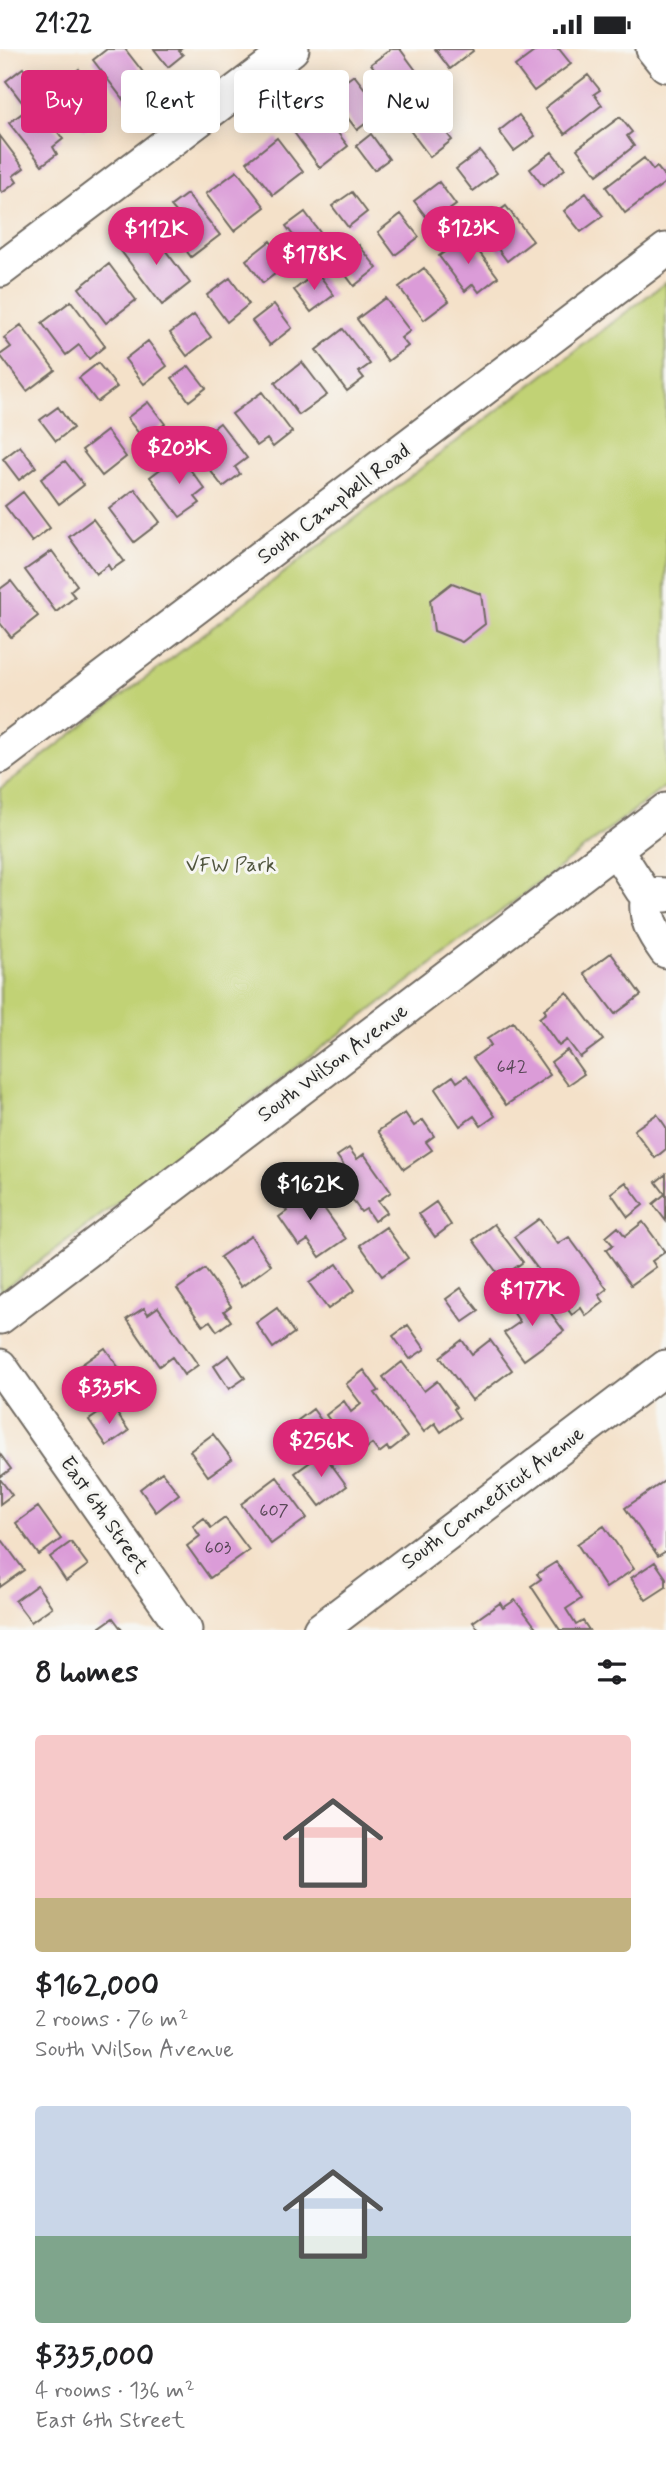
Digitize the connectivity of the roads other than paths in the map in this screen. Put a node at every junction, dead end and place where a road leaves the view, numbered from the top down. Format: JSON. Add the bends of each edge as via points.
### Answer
{"nodes":[{"id":1,"x":292,"y":49,"type":"edge"},
{"id":2,"x":653,"y":49,"type":"edge"},
{"id":3,"x":666,"y":65,"type":"edge"},
{"id":4,"x":666,"y":250,"type":"edge"},
{"id":5,"x":0,"y":270,"type":"edge"},
{"id":6,"x":0,"y":756,"type":"edge"},
{"id":7,"x":666,"y":810,"type":"edge"},
{"id":8,"x":615,"y":848,"type":"junction"},
{"id":9,"x":657,"y":895,"type":"edge"},
{"id":10,"x":666,"y":951,"type":"edge"},
{"id":11,"x":0,"y":1317,"type":"edge"},
{"id":12,"x":0,"y":1366,"type":"edge"},
{"id":13,"x":666,"y":1367,"type":"edge"},
{"id":14,"x":185,"y":1630,"type":"edge"},
{"id":15,"x":320,"y":1630,"type":"edge"}],
"edges":[{"from":1,"to":5,"type":"street"},
{"from":2,"to":3,"type":"street"},
{"from":4,"to":6,"type":"street","name":"South Campbell Road"},
{"from":7,"to":8,"type":"street","name":"South Wilson Avenue"},
{"from":8,"to":9,"type":"street"},
{"from":8,"to":11,"type":"street","name":"South Wilson Avenue"},
{"from":9,"to":10,"type":"street","via":[[645,907],[652,931]]},
{"from":12,"to":14,"type":"street","name":"East 6th Street"},
{"from":13,"to":15,"type":"street","name":"South Connecticut Avenue"}]}
